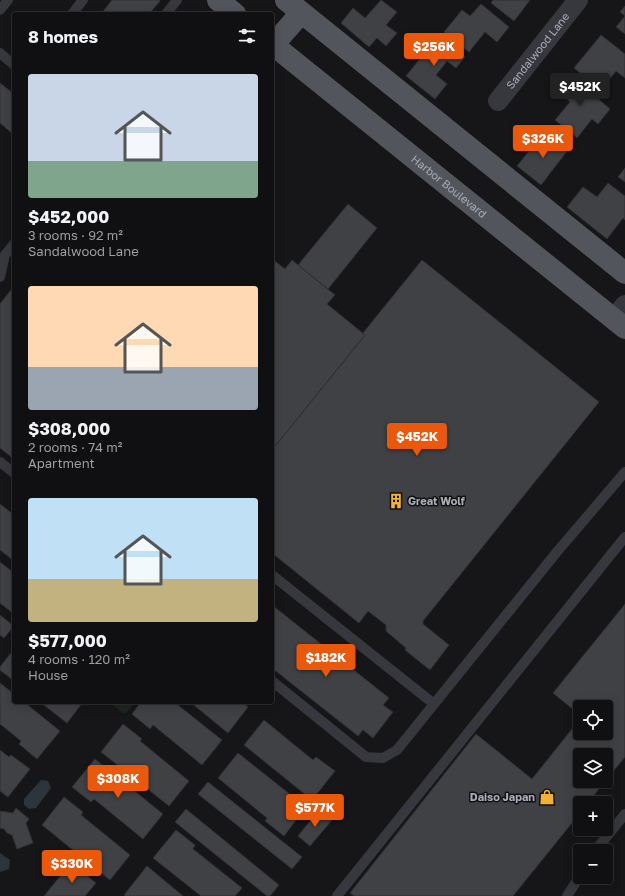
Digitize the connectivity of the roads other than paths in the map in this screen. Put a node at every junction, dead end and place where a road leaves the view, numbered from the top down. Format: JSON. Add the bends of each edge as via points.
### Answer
{"nodes":[{"id":1,"x":8,"y":0,"type":"edge"},
{"id":2,"x":83,"y":0,"type":"edge"},
{"id":3,"x":177,"y":0,"type":"edge"},
{"id":4,"x":218,"y":0,"type":"edge"},
{"id":5,"x":578,"y":0,"type":"edge"},
{"id":6,"x":293,"y":6,"type":"edge"},
{"id":7,"x":0,"y":10,"type":"edge"},
{"id":8,"x":74,"y":12,"type":"edge"},
{"id":9,"x":168,"y":12,"type":"edge"},
{"id":10,"x":233,"y":12,"type":"edge"},
{"id":11,"x":274,"y":42,"type":"edge"},
{"id":12,"x":274,"y":45,"type":"edge"},
{"id":13,"x":0,"y":53,"type":"edge"},
{"id":14,"x":12,"y":63,"type":"edge"},
{"id":15,"x":498,"y":101,"type":"dead end"},
{"id":16,"x":12,"y":246,"type":"edge"},
{"id":17,"x":625,"y":273,"type":"edge"},
{"id":18,"x":0,"y":277,"type":"edge"},
{"id":19,"x":621,"y":318,"type":"edge"},
{"id":20,"x":0,"y":462,"type":"edge"},
{"id":21,"x":12,"y":471,"type":"edge"},
{"id":22,"x":625,"y":472,"type":"edge"},
{"id":23,"x":625,"y":537,"type":"edge"},
{"id":24,"x":274,"y":577,"type":"edge"},
{"id":25,"x":274,"y":683,"type":"edge"},
{"id":26,"x":434,"y":704,"type":"junction"},
{"id":27,"x":625,"y":814,"type":"edge"},
{"id":28,"x":601,"y":844,"type":"edge"},
{"id":29,"x":575,"y":884,"type":"edge"},
{"id":30,"x":338,"y":896,"type":"edge"},
{"id":31,"x":567,"y":896,"type":"edge"}],
"edges":[{"from":1,"to":7,"type":"lane"},
{"from":2,"to":8,"type":"lane"},
{"from":3,"to":9,"type":"lane"},
{"from":4,"to":10,"type":"main road"},
{"from":5,"to":15,"type":"street","name":"Sandalwood Lane"},
{"from":6,"to":11,"type":"main road"},
{"from":6,"to":17,"type":"main road"},
{"from":12,"to":19,"type":"main road","name":"Harbor Boulevard"},
{"from":13,"to":14,"type":"lane"},
{"from":16,"to":18,"type":"lane","via":[[5,255]]},
{"from":20,"to":21,"type":"lane"},
{"from":22,"to":26,"type":"lane"},
{"from":23,"to":30,"type":"lane"},
{"from":24,"to":26,"type":"lane"},
{"from":25,"to":26,"type":"lane","via":[[366,756],[383,758],[397,750]]},
{"from":27,"to":28,"type":"lane"},
{"from":29,"to":31,"type":"lane"}]}
